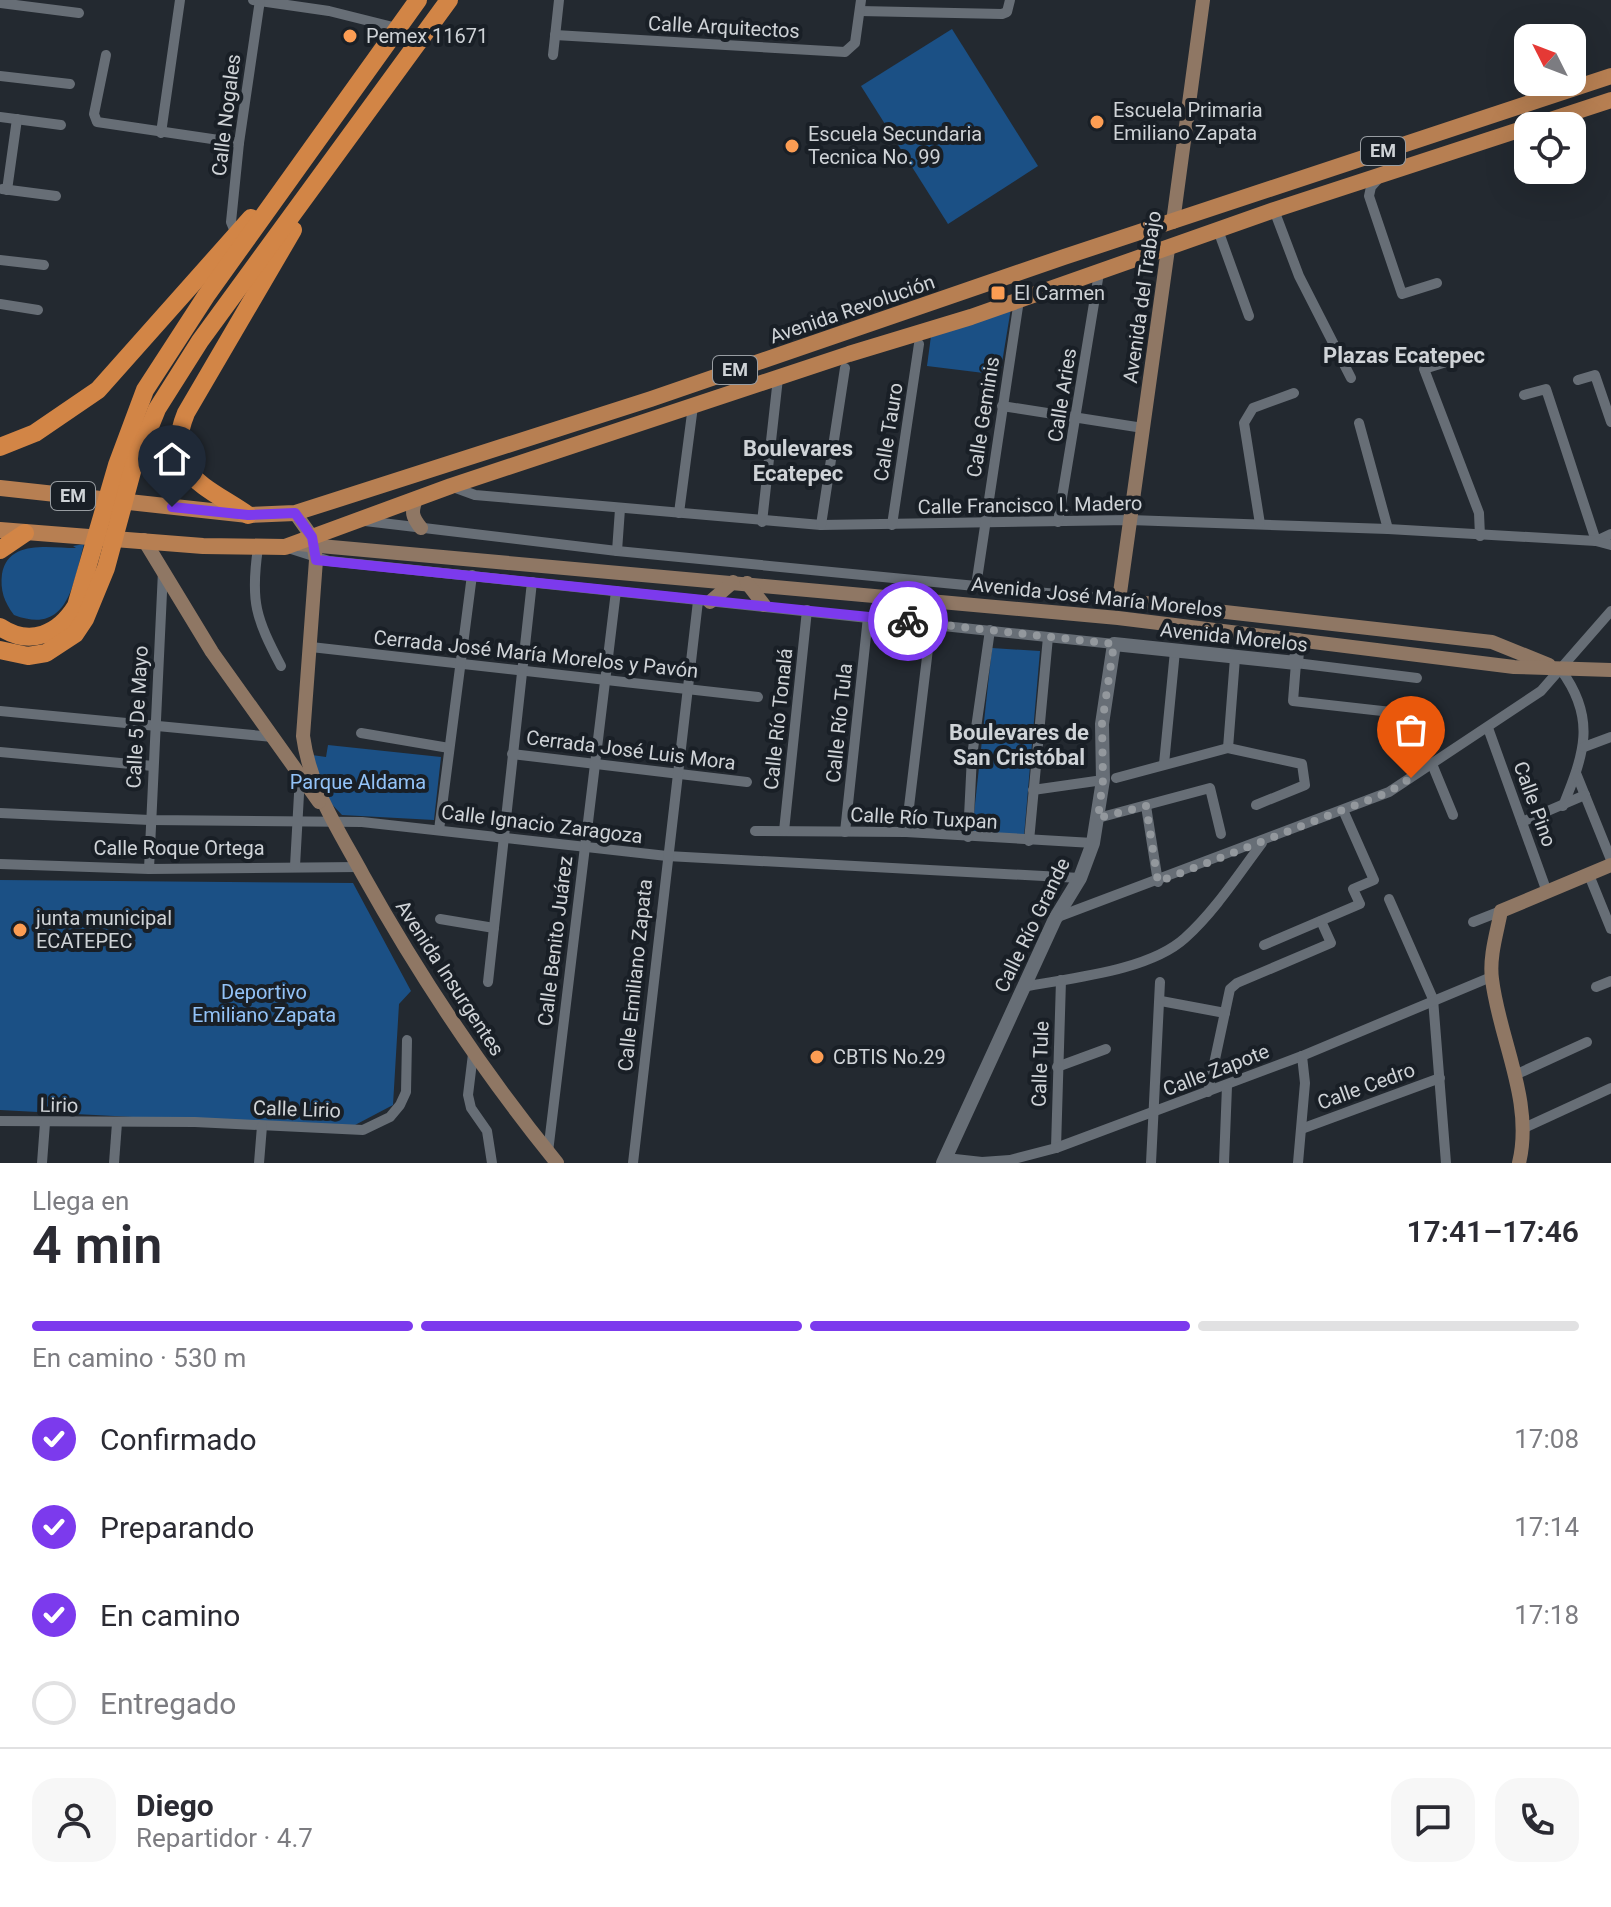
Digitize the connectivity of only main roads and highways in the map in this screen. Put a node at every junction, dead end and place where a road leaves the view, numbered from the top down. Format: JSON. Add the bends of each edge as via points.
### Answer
{"nodes":[{"id":1,"x":418,"y":0,"type":"edge"},
{"id":2,"x":449,"y":0,"type":"edge"},
{"id":3,"x":1203,"y":0,"type":"edge"},
{"id":4,"x":1611,"y":76,"type":"edge"},
{"id":5,"x":1611,"y":100,"type":"edge"},
{"id":6,"x":1575,"y":112,"type":"edge"},
{"id":7,"x":1514,"y":132,"type":"edge"},
{"id":8,"x":291,"y":174,"type":"junction"},
{"id":9,"x":314,"y":185,"type":"junction"},
{"id":10,"x":1173,"y":222,"type":"junction"},
{"id":11,"x":1168,"y":249,"type":"junction"},
{"id":12,"x":1,"y":446,"type":"edge"},
{"id":13,"x":125,"y":466,"type":"junction"},
{"id":14,"x":0,"y":488,"type":"edge"},
{"id":15,"x":416,"y":499,"type":"junction"},
{"id":16,"x":295,"y":513,"type":"junction"},
{"id":17,"x":248,"y":515,"type":"junction"},
{"id":18,"x":421,"y":528,"type":"road end"},
{"id":19,"x":0,"y":530,"type":"edge"},
{"id":20,"x":25,"y":533,"type":"junction"},
{"id":21,"x":144,"y":540,"type":"junction"},
{"id":22,"x":313,"y":540,"type":"junction"},
{"id":23,"x":0,"y":550,"type":"edge"},
{"id":24,"x":97,"y":568,"type":"junction"},
{"id":25,"x":740,"y":582,"type":"junction"},
{"id":26,"x":1119,"y":600,"type":"joint"},
{"id":27,"x":704,"y":602,"type":"road end"},
{"id":28,"x":764,"y":605,"type":"road end"},
{"id":29,"x":1179,"y":608,"type":"junction"},
{"id":30,"x":1118,"y":618,"type":"junction"},
{"id":31,"x":0,"y":627,"type":"edge"},
{"id":32,"x":0,"y":650,"type":"edge"},
{"id":33,"x":1561,"y":670,"type":"junction"},
{"id":34,"x":1611,"y":670,"type":"edge"},
{"id":35,"x":303,"y":736,"type":"junction"},
{"id":36,"x":273,"y":737,"type":"junction"},
{"id":37,"x":322,"y":805,"type":"junction"},
{"id":38,"x":1611,"y":862,"type":"edge"},
{"id":39,"x":553,"y":1158,"type":"edge"},
{"id":40,"x":1519,"y":1163,"type":"edge"}],
"edges":[{"from":1,"to":8,"type":"highway"},
{"from":2,"to":9,"type":"highway"},
{"from":3,"to":10,"type":"main road","name":"Avenida del Trabajo"},
{"from":4,"to":10,"type":"main road","name":"Avenida Revolución","number":"EM"},
{"from":5,"to":6,"type":"main road","name":"Avenida Revolución","number":"EM"},
{"from":7,"to":11,"type":"main road","name":"Avenida Revolución","number":"EM"},
{"from":8,"to":12,"type":"highway","via":[[98,390],[65,415]]},
{"from":8,"to":13,"type":"highway","via":[[168,349],[145,390]]},
{"from":9,"to":13,"type":"highway","via":[[193,352]]},
{"from":9,"to":17,"type":"highway","via":[[283,251],[186,413],[179,434],[180,453],[191,476]]},
{"from":10,"to":16,"type":"main road","name":"Avenida Revolución","number":"EM"},
{"from":11,"to":15,"type":"main road","name":"Avenida Revolución","number":"EM"},
{"from":11,"to":26,"type":"main road","name":"Avenida del Trabajo"},
{"from":13,"to":24,"type":"highway"},
{"from":14,"to":17,"type":"main road","name":"Avenida Revolución","number":"EM"},
{"from":15,"to":18,"type":"main road","via":[[413,519]]},
{"from":15,"to":22,"type":"main road","name":"Avenida Revolución","number":"EM"},
{"from":16,"to":17,"type":"main road","name":"Avenida Revolución","number":"EM"},
{"from":16,"to":22,"type":"main road","name":"Avenida Insurgentes"},
{"from":19,"to":20,"type":"main road","name":"Avenida Revolución","number":"EM"},
{"from":20,"to":21,"type":"main road","name":"Avenida Revolución","number":"EM"},
{"from":20,"to":23,"type":"highway"},
{"from":21,"to":22,"type":"main road","name":"Avenida Revolución","number":"EM","via":[[258,548]]},
{"from":21,"to":36,"type":"main road","name":"Avenida Insurgentes","via":[[212,652]]},
{"from":22,"to":25,"type":"main road","name":"Avenida José María Morelos"},
{"from":22,"to":35,"type":"main road","name":"Avenida Insurgentes","via":[[316,560]]},
{"from":24,"to":31,"type":"highway","via":[[68,620],[55,631],[32,637]]},
{"from":24,"to":32,"type":"highway","via":[[85,619],[62,645],[28,656]]},
{"from":25,"to":27,"type":"main road"},
{"from":25,"to":28,"type":"main road"},
{"from":25,"to":30,"type":"main road","name":"Avenida José María Morelos"},
{"from":26,"to":29,"type":"main road","name":"Avenida José María Morelos"},
{"from":29,"to":30,"type":"main road"},
{"from":29,"to":33,"type":"main road","name":"Avenida José María Morelos","via":[[1492,642]]},
{"from":30,"to":33,"type":"main road","name":"Avenida José María Morelos"},
{"from":33,"to":34,"type":"main road","name":"Avenida José María Morelos"},
{"from":35,"to":36,"type":"main road"},
{"from":35,"to":37,"type":"main road","name":"Avenida Insurgentes"},
{"from":36,"to":37,"type":"main road","name":"Avenida Insurgentes"},
{"from":37,"to":39,"type":"main road","name":"Avenida Insurgentes","via":[[404,948],[473,1054]]},
{"from":38,"to":40,"type":"main road","via":[[1501,911],[1491,977],[1515,1075],[1522,1129]]}]}
